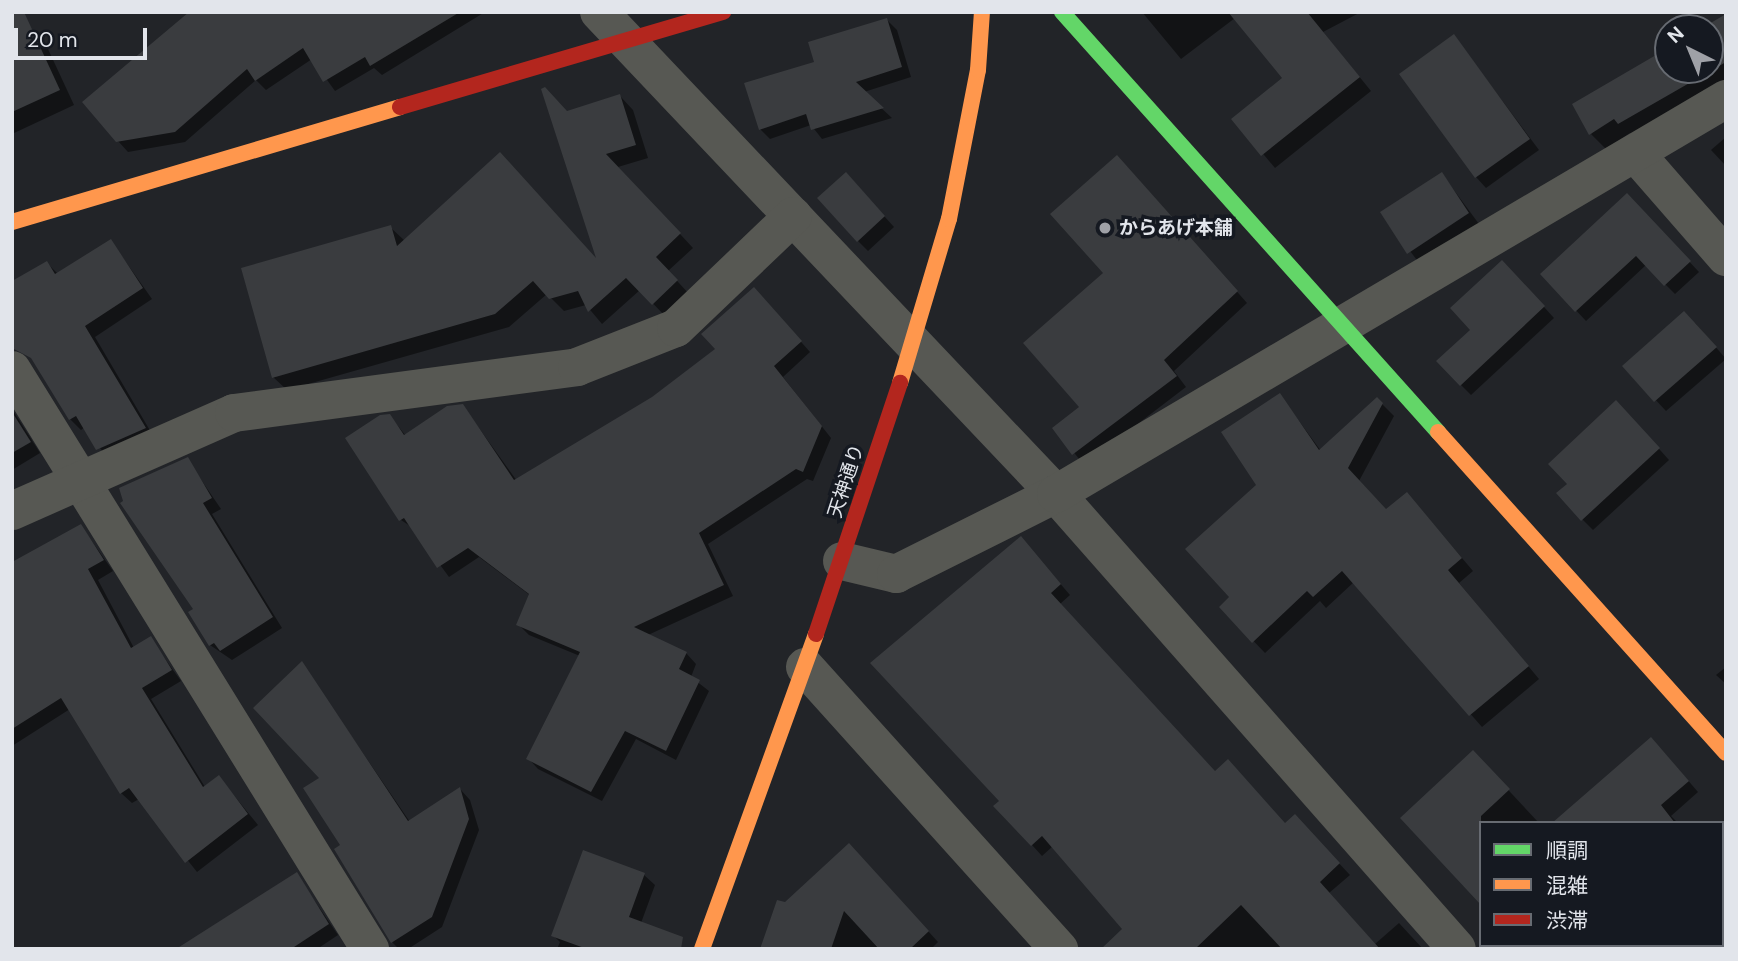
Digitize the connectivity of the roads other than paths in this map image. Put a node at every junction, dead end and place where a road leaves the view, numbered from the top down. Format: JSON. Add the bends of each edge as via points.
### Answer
{"nodes":[{"id":1,"x":598,"y":12,"type":"edge"},
{"id":2,"x":723,"y":12,"type":"edge"},
{"id":3,"x":982,"y":12,"type":"edge"},
{"id":4,"x":1062,"y":12,"type":"edge"},
{"id":5,"x":630,"y":43,"type":"junction"},
{"id":6,"x":1726,"y":99,"type":"edge"},
{"id":7,"x":1636,"y":154,"type":"junction"},
{"id":8,"x":793,"y":216,"type":"junction"},
{"id":9,"x":12,"y":222,"type":"edge"},
{"id":10,"x":1726,"y":257,"type":"edge"},
{"id":11,"x":1340,"y":324,"type":"junction"},
{"id":12,"x":913,"y":342,"type":"junction"},
{"id":13,"x":12,"y":370,"type":"edge"},
{"id":14,"x":78,"y":481,"type":"junction"},
{"id":15,"x":1056,"y":494,"type":"junction"},
{"id":16,"x":12,"y":511,"type":"edge"},
{"id":17,"x":842,"y":561,"type":"junction"},
{"id":18,"x":805,"y":667,"type":"junction"},
{"id":19,"x":1726,"y":753,"type":"edge"},
{"id":20,"x":370,"y":949,"type":"edge"},
{"id":21,"x":702,"y":949,"type":"edge"},
{"id":22,"x":1059,"y":949,"type":"edge"},
{"id":23,"x":1457,"y":949,"type":"edge"}],
"edges":[{"from":1,"to":5,"type":"street"},
{"from":2,"to":5,"type":"street"},
{"from":3,"to":12,"type":"street","name":"天神通り","via":[[978,70],[949,219]]},
{"from":4,"to":11,"type":"street"},
{"from":5,"to":8,"type":"street"},
{"from":5,"to":9,"type":"street"},
{"from":6,"to":7,"type":"street"},
{"from":7,"to":10,"type":"street"},
{"from":7,"to":11,"type":"street"},
{"from":8,"to":12,"type":"street"},
{"from":8,"to":14,"type":"street","via":[[676,328],[577,367],[234,413]]},
{"from":11,"to":15,"type":"street"},
{"from":11,"to":19,"type":"street"},
{"from":12,"to":15,"type":"street"},
{"from":12,"to":17,"type":"street","name":"天神通り"},
{"from":13,"to":14,"type":"street"},
{"from":14,"to":16,"type":"street"},
{"from":14,"to":20,"type":"street"},
{"from":15,"to":17,"type":"street","via":[[896,574]]},
{"from":15,"to":23,"type":"street"},
{"from":17,"to":18,"type":"street","name":"天神通り"},
{"from":18,"to":21,"type":"street","name":"天神通り"},
{"from":18,"to":22,"type":"street"}]}
